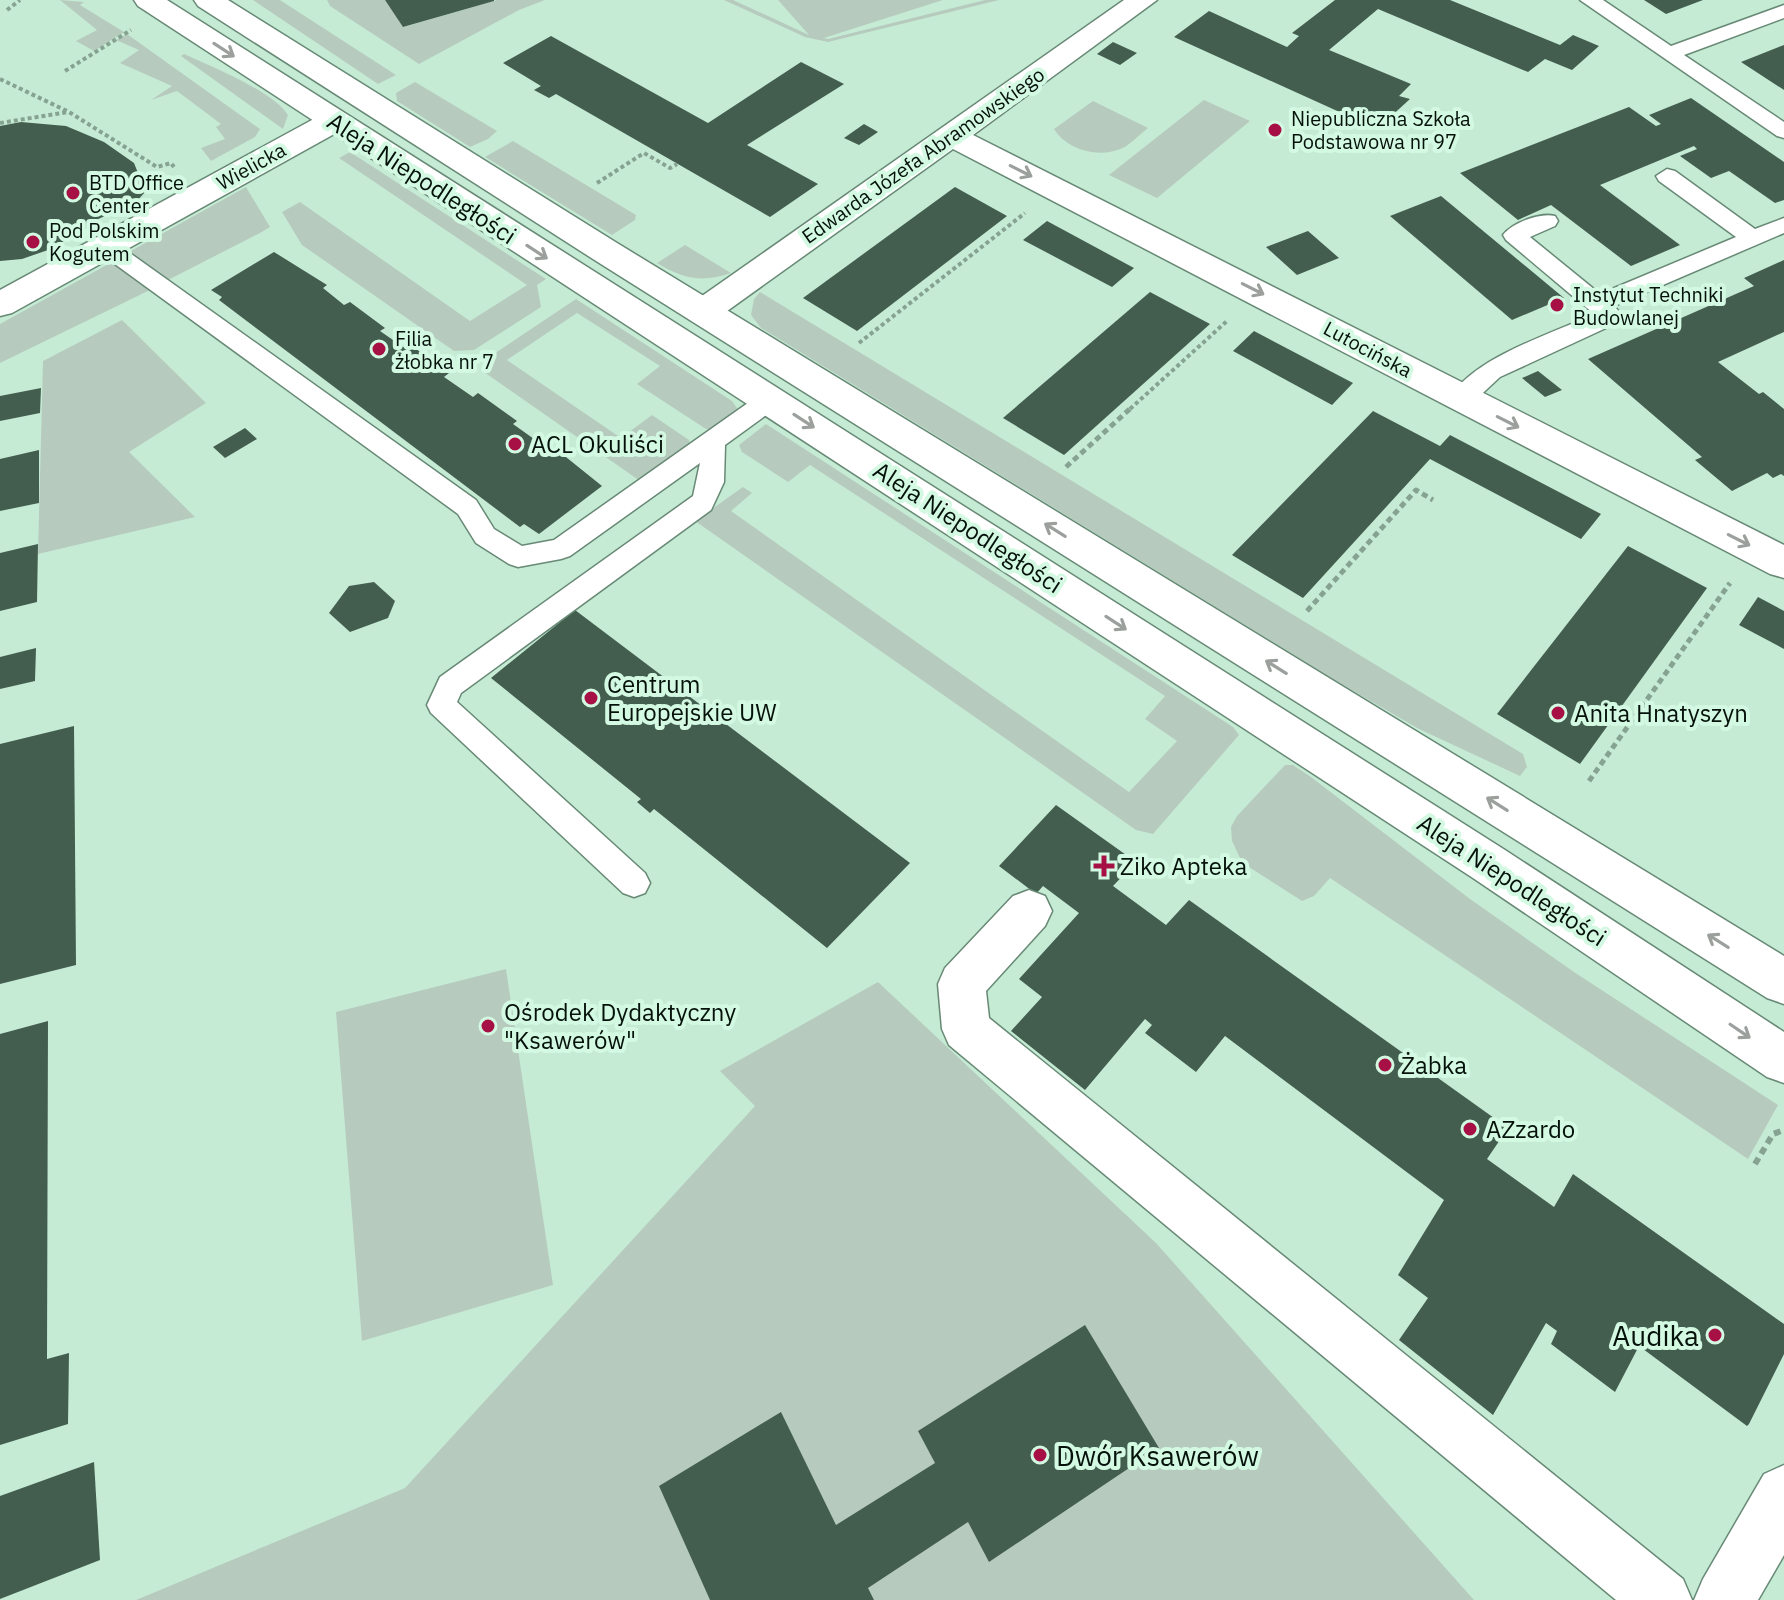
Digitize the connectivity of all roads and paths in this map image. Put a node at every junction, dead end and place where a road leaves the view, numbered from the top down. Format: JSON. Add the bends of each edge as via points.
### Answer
{"nodes":[{"id":1,"x":20,"y":0,"type":"edge"},
{"id":2,"x":208,"y":0,"type":"edge"},
{"id":3,"x":1143,"y":0,"type":"edge"},
{"id":4,"x":1590,"y":0,"type":"edge"},
{"id":5,"x":7,"y":10,"type":"dead end"},
{"id":6,"x":1784,"y":11,"type":"edge"},
{"id":7,"x":140,"y":14,"type":"edge"},
{"id":8,"x":1669,"y":54,"type":"junction"},
{"id":9,"x":65,"y":71,"type":"dead end"},
{"id":10,"x":0,"y":79,"type":"edge"},
{"id":11,"x":69,"y":112,"type":"junction"},
{"id":12,"x":334,"y":121,"type":"junction"},
{"id":13,"x":0,"y":123,"type":"edge"},
{"id":14,"x":1784,"y":132,"type":"edge"},
{"id":15,"x":951,"y":136,"type":"junction"},
{"id":16,"x":677,"y":164,"type":"dead end"},
{"id":17,"x":177,"y":172,"type":"dead end"},
{"id":18,"x":1667,"y":176,"type":"dead end"},
{"id":19,"x":597,"y":183,"type":"dead end"},
{"id":20,"x":1026,"y":213,"type":"dead end"},
{"id":21,"x":1547,"y":221,"type":"dead end"},
{"id":22,"x":1784,"y":225,"type":"edge"},
{"id":23,"x":1752,"y":238,"type":"junction"},
{"id":24,"x":105,"y":246,"type":"junction"},
{"id":25,"x":1597,"y":304,"type":"junction"},
{"id":26,"x":0,"y":305,"type":"edge"},
{"id":27,"x":704,"y":311,"type":"junction"},
{"id":28,"x":1228,"y":320,"type":"dead end"},
{"id":29,"x":859,"y":343,"type":"dead end"},
{"id":30,"x":1462,"y":398,"type":"junction"},
{"id":31,"x":771,"y":399,"type":"junction"},
{"id":32,"x":712,"y":445,"type":"junction"},
{"id":33,"x":1066,"y":467,"type":"dead end"},
{"id":34,"x":1433,"y":500,"type":"dead end"},
{"id":35,"x":1784,"y":563,"type":"edge"},
{"id":36,"x":1738,"y":572,"type":"dead end"},
{"id":37,"x":1307,"y":611,"type":"dead end"},
{"id":38,"x":1589,"y":781,"type":"dead end"},
{"id":39,"x":634,"y":883,"type":"dead end"},
{"id":40,"x":1029,"y":911,"type":"dead end"},
{"id":41,"x":1784,"y":982,"type":"edge"},
{"id":42,"x":1784,"y":1060,"type":"edge"},
{"id":43,"x":1784,"y":1130,"type":"edge"},
{"id":44,"x":1755,"y":1164,"type":"dead end"},
{"id":45,"x":1784,"y":1494,"type":"edge"},
{"id":46,"x":1734,"y":1596,"type":"edge"},
{"id":47,"x":1662,"y":1600,"type":"edge"}],
"edges":[{"from":1,"to":5,"type":"path"},
{"from":2,"to":27,"type":"main road","name":"Aleja Niepodległości"},
{"from":3,"to":15,"type":"main road","name":"Edwarda Józefa Abramowskiego"},
{"from":4,"to":8,"type":"lane"},
{"from":6,"to":8,"type":"lane"},
{"from":7,"to":9,"type":"path"},
{"from":7,"to":12,"type":"main road","name":"Aleja Niepodległości","one_way":true},
{"from":8,"to":14,"type":"lane"},
{"from":10,"to":11,"type":"path"},
{"from":11,"to":13,"type":"path"},
{"from":11,"to":17,"type":"path","via":[[157,167],[171,163]]},
{"from":12,"to":24,"type":"main road","name":"Wielicka"},
{"from":12,"to":31,"type":"main road","name":"Aleja Niepodległości","one_way":true},
{"from":15,"to":27,"type":"main road","name":"Edwarda Józefa Abramowskiego"},
{"from":15,"to":30,"type":"main road","name":"Lutocińska","one_way":true},
{"from":16,"to":19,"type":"path","via":[[670,168],[644,153]]},
{"from":18,"to":23,"type":"lane"},
{"from":20,"to":29,"type":"path"},
{"from":21,"to":25,"type":"lane","via":[[1514,235]]},
{"from":22,"to":23,"type":"lane"},
{"from":23,"to":25,"type":"lane"},
{"from":24,"to":26,"type":"main road","name":"Wielicka"},
{"from":24,"to":32,"type":"lane","via":[[467,507],[485,536],[518,557],[561,549]]},
{"from":25,"to":30,"type":"lane","via":[[1611,316],[1491,371]]},
{"from":41,"to":27,"type":"main road","name":"Aleja Niepodległości","one_way":true},
{"from":28,"to":33,"type":"path"},
{"from":30,"to":35,"type":"main road","name":"Lutocińska","one_way":true},
{"from":31,"to":32,"type":"lane"},
{"from":31,"to":42,"type":"main road","name":"Aleja Niepodległości","one_way":true},
{"from":32,"to":39,"type":"lane","via":[[710,492],[702,503],[450,685],[441,705]]},
{"from":34,"to":37,"type":"path","via":[[1416,490]]},
{"from":36,"to":38,"type":"path"},
{"from":40,"to":47,"type":"main road","via":[[962,984],[966,1029]]},
{"from":43,"to":44,"type":"path","via":[[1773,1134]]},
{"from":45,"to":46,"type":"main road"}]}
